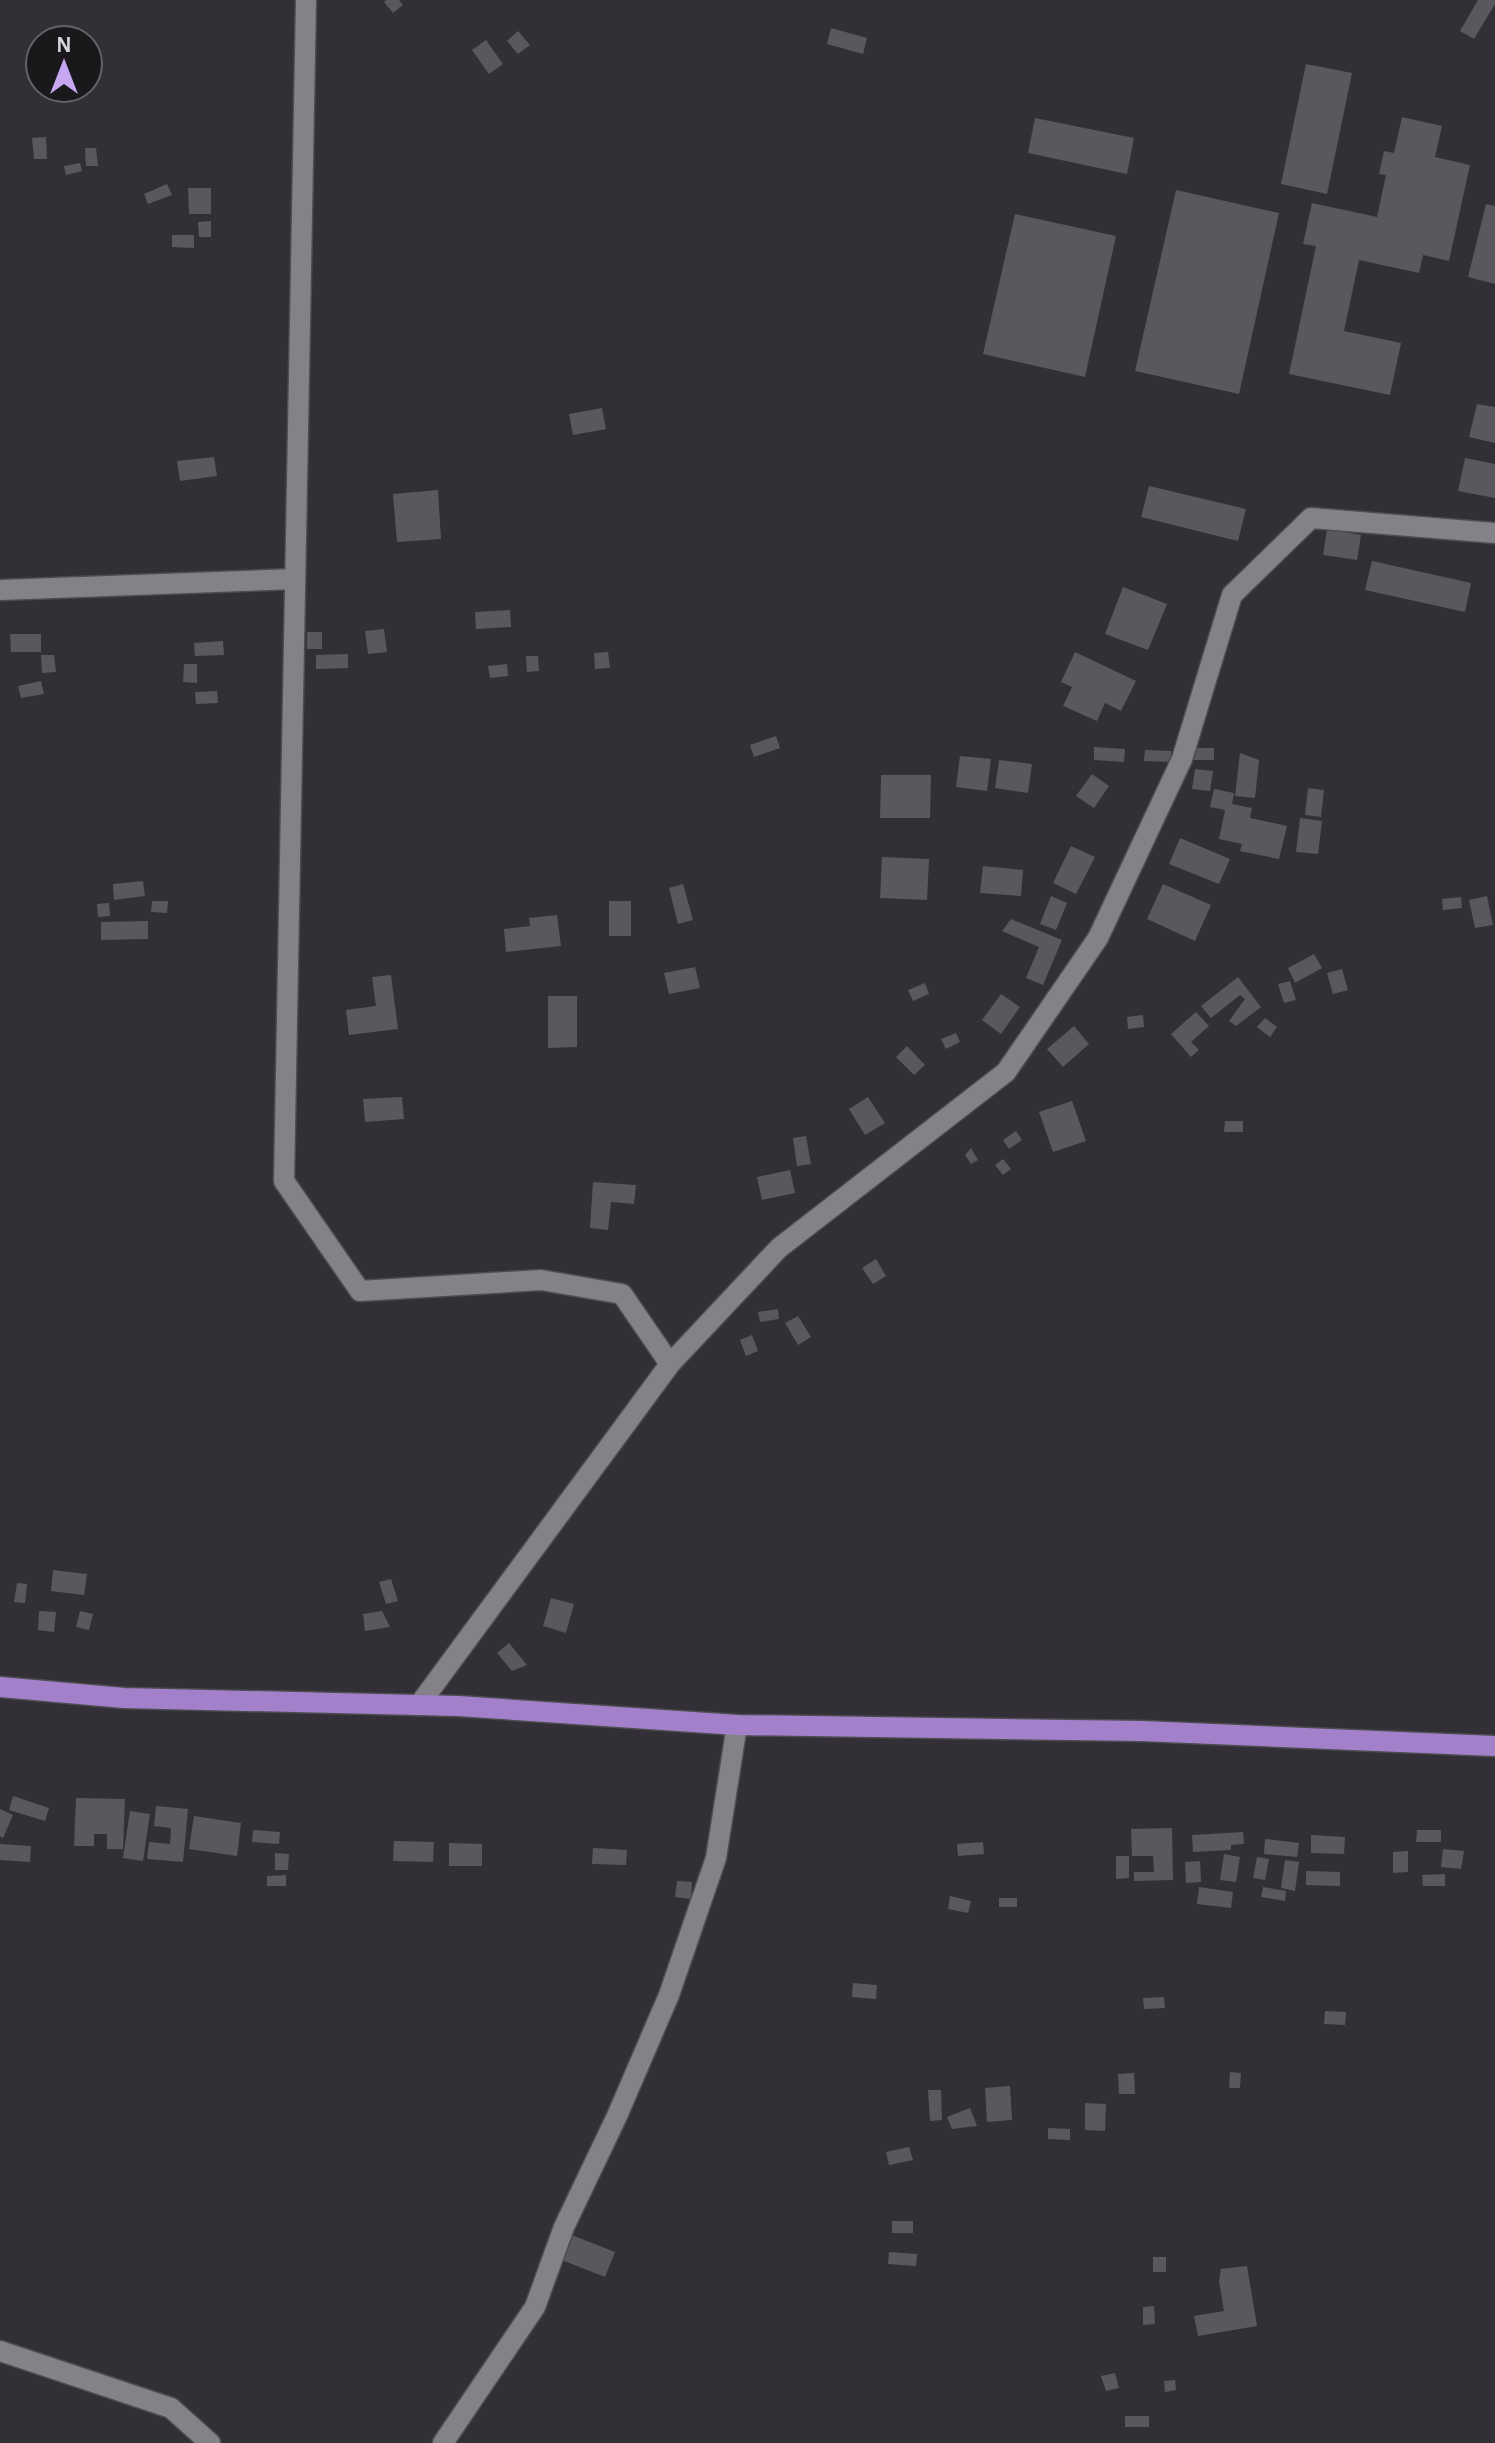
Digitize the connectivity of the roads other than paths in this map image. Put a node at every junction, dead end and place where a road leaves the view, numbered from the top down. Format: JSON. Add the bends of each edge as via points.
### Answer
{"nodes":[{"id":1,"x":306,"y":0,"type":"edge"},
{"id":2,"x":1495,"y":533,"type":"edge"},
{"id":3,"x":295,"y":579,"type":"junction"},
{"id":4,"x":0,"y":590,"type":"edge"},
{"id":5,"x":670,"y":1364,"type":"junction"},
{"id":6,"x":0,"y":1687,"type":"edge"},
{"id":7,"x":419,"y":1705,"type":"junction"},
{"id":8,"x":737,"y":1725,"type":"junction"},
{"id":9,"x":1495,"y":1746,"type":"edge"},
{"id":10,"x":0,"y":2351,"type":"edge"},
{"id":11,"x":210,"y":2443,"type":"edge"},
{"id":12,"x":443,"y":2443,"type":"edge"}],
"edges":[{"from":1,"to":3,"type":"street"},
{"from":2,"to":5,"type":"street","via":[[1311,518],[1232,595],[1182,759],[1098,938],[1006,1072],[779,1248]]},
{"from":3,"to":4,"type":"street"},
{"from":3,"to":5,"type":"street","via":[[284,1181],[360,1291],[541,1280],[622,1294]]},
{"from":5,"to":7,"type":"street"},
{"from":6,"to":7,"type":"main road","via":[[124,1698]]},
{"from":7,"to":8,"type":"main road"},
{"from":8,"to":9,"type":"main road","via":[[1142,1731]]},
{"from":8,"to":12,"type":"street","via":[[716,1858],[669,1995],[564,2227],[535,2307]]},
{"from":10,"to":11,"type":"street","via":[[171,2408]]}]}
